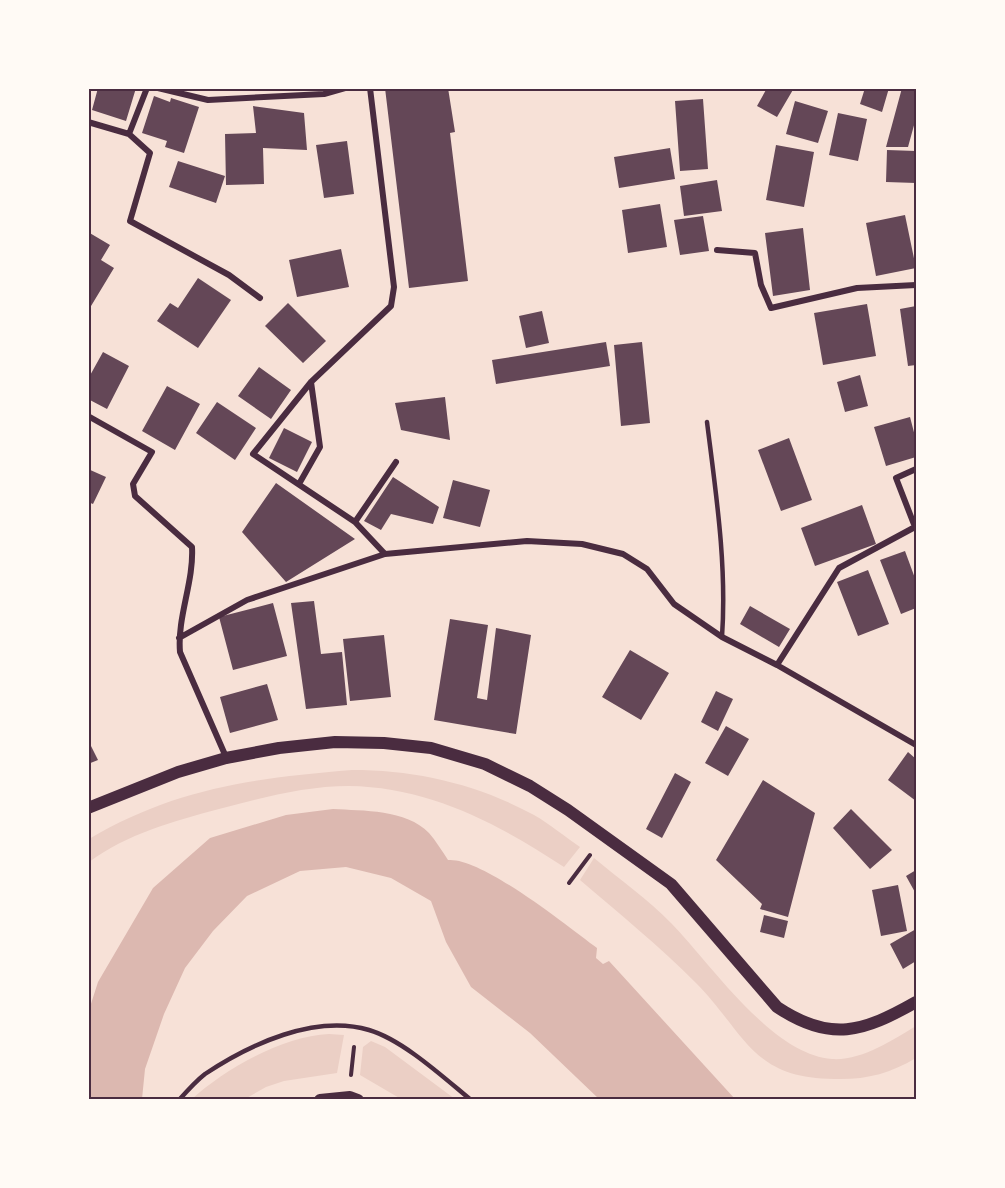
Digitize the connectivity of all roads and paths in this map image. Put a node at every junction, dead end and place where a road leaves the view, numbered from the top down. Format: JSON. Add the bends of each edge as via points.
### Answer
{"nodes":[{"id":1,"x":147,"y":88,"type":"edge"},
{"id":2,"x":158,"y":88,"type":"edge"},
{"id":3,"x":345,"y":88,"type":"edge"},
{"id":4,"x":370,"y":88,"type":"edge"},
{"id":5,"x":88,"y":122,"type":"edge"},
{"id":6,"x":129,"y":134,"type":"junction"},
{"id":7,"x":717,"y":250,"type":"dead end"},
{"id":8,"x":916,"y":285,"type":"edge"},
{"id":9,"x":260,"y":298,"type":"dead end"},
{"id":10,"x":311,"y":382,"type":"junction"},
{"id":11,"x":88,"y":416,"type":"edge"},
{"id":12,"x":707,"y":422,"type":"dead end"},
{"id":13,"x":396,"y":462,"type":"dead end"},
{"id":14,"x":916,"y":469,"type":"edge"},
{"id":15,"x":299,"y":484,"type":"junction"},
{"id":16,"x":355,"y":522,"type":"junction"},
{"id":17,"x":385,"y":554,"type":"junction"},
{"id":18,"x":722,"y":637,"type":"junction"},
{"id":19,"x":179,"y":638,"type":"junction"},
{"id":20,"x":777,"y":665,"type":"junction"},
{"id":21,"x":916,"y":745,"type":"edge"},
{"id":22,"x":226,"y":758,"type":"junction"},
{"id":23,"x":88,"y":807,"type":"edge"},
{"id":24,"x":604,"y":835,"type":"junction"},
{"id":25,"x":569,"y":883,"type":"dead end"},
{"id":26,"x":916,"y":1002,"type":"edge"},
{"id":27,"x":356,"y":1028,"type":"junction"},
{"id":28,"x":354,"y":1098,"type":"edge"},
{"id":29,"x":179,"y":1100,"type":"edge"},
{"id":30,"x":320,"y":1100,"type":"edge"},
{"id":31,"x":471,"y":1100,"type":"edge"}],
"edges":[{"from":1,"to":6,"type":"street"},
{"from":2,"to":3,"type":"street","via":[[208,100],[324,94]]},
{"from":4,"to":10,"type":"street","via":[[394,286],[391,306]]},
{"from":5,"to":6,"type":"street"},
{"from":6,"to":9,"type":"street","via":[[150,153],[130,221],[229,274]]},
{"from":7,"to":8,"type":"street","via":[[754,253],[771,308],[857,288]]},
{"from":10,"to":15,"type":"street","via":[[320,447]]},
{"from":10,"to":15,"type":"street","via":[[253,454]]},
{"from":11,"to":19,"type":"street","via":[[152,452],[133,484],[135,496],[192,547],[193,563]]},
{"from":12,"to":18,"type":"lane","via":[[725,594]]},
{"from":13,"to":16,"type":"street"},
{"from":14,"to":20,"type":"street","via":[[896,478],[915,527],[839,568]]},
{"from":15,"to":16,"type":"street"},
{"from":16,"to":17,"type":"street"},
{"from":17,"to":18,"type":"street","via":[[527,541],[582,544],[623,554],[647,569],[674,604]]},
{"from":17,"to":19,"type":"street","via":[[247,600]]},
{"from":18,"to":20,"type":"street"},
{"from":19,"to":22,"type":"street","via":[[180,652]]},
{"from":20,"to":21,"type":"street"},
{"from":22,"to":23,"type":"main road"},
{"from":22,"to":24,"type":"main road","via":[[335,742],[431,748],[485,764],[530,786]]},
{"from":24,"to":25,"type":"path"},
{"from":24,"to":26,"type":"main road","via":[[671,884],[777,1007],[796,1019],[836,1032],[863,1026]]},
{"from":27,"to":28,"type":"path"},
{"from":27,"to":29,"type":"lane","via":[[321,1026],[285,1035],[204,1075]]},
{"from":27,"to":31,"type":"lane","via":[[391,1041]]},
{"from":28,"to":30,"type":"main road"}]}
